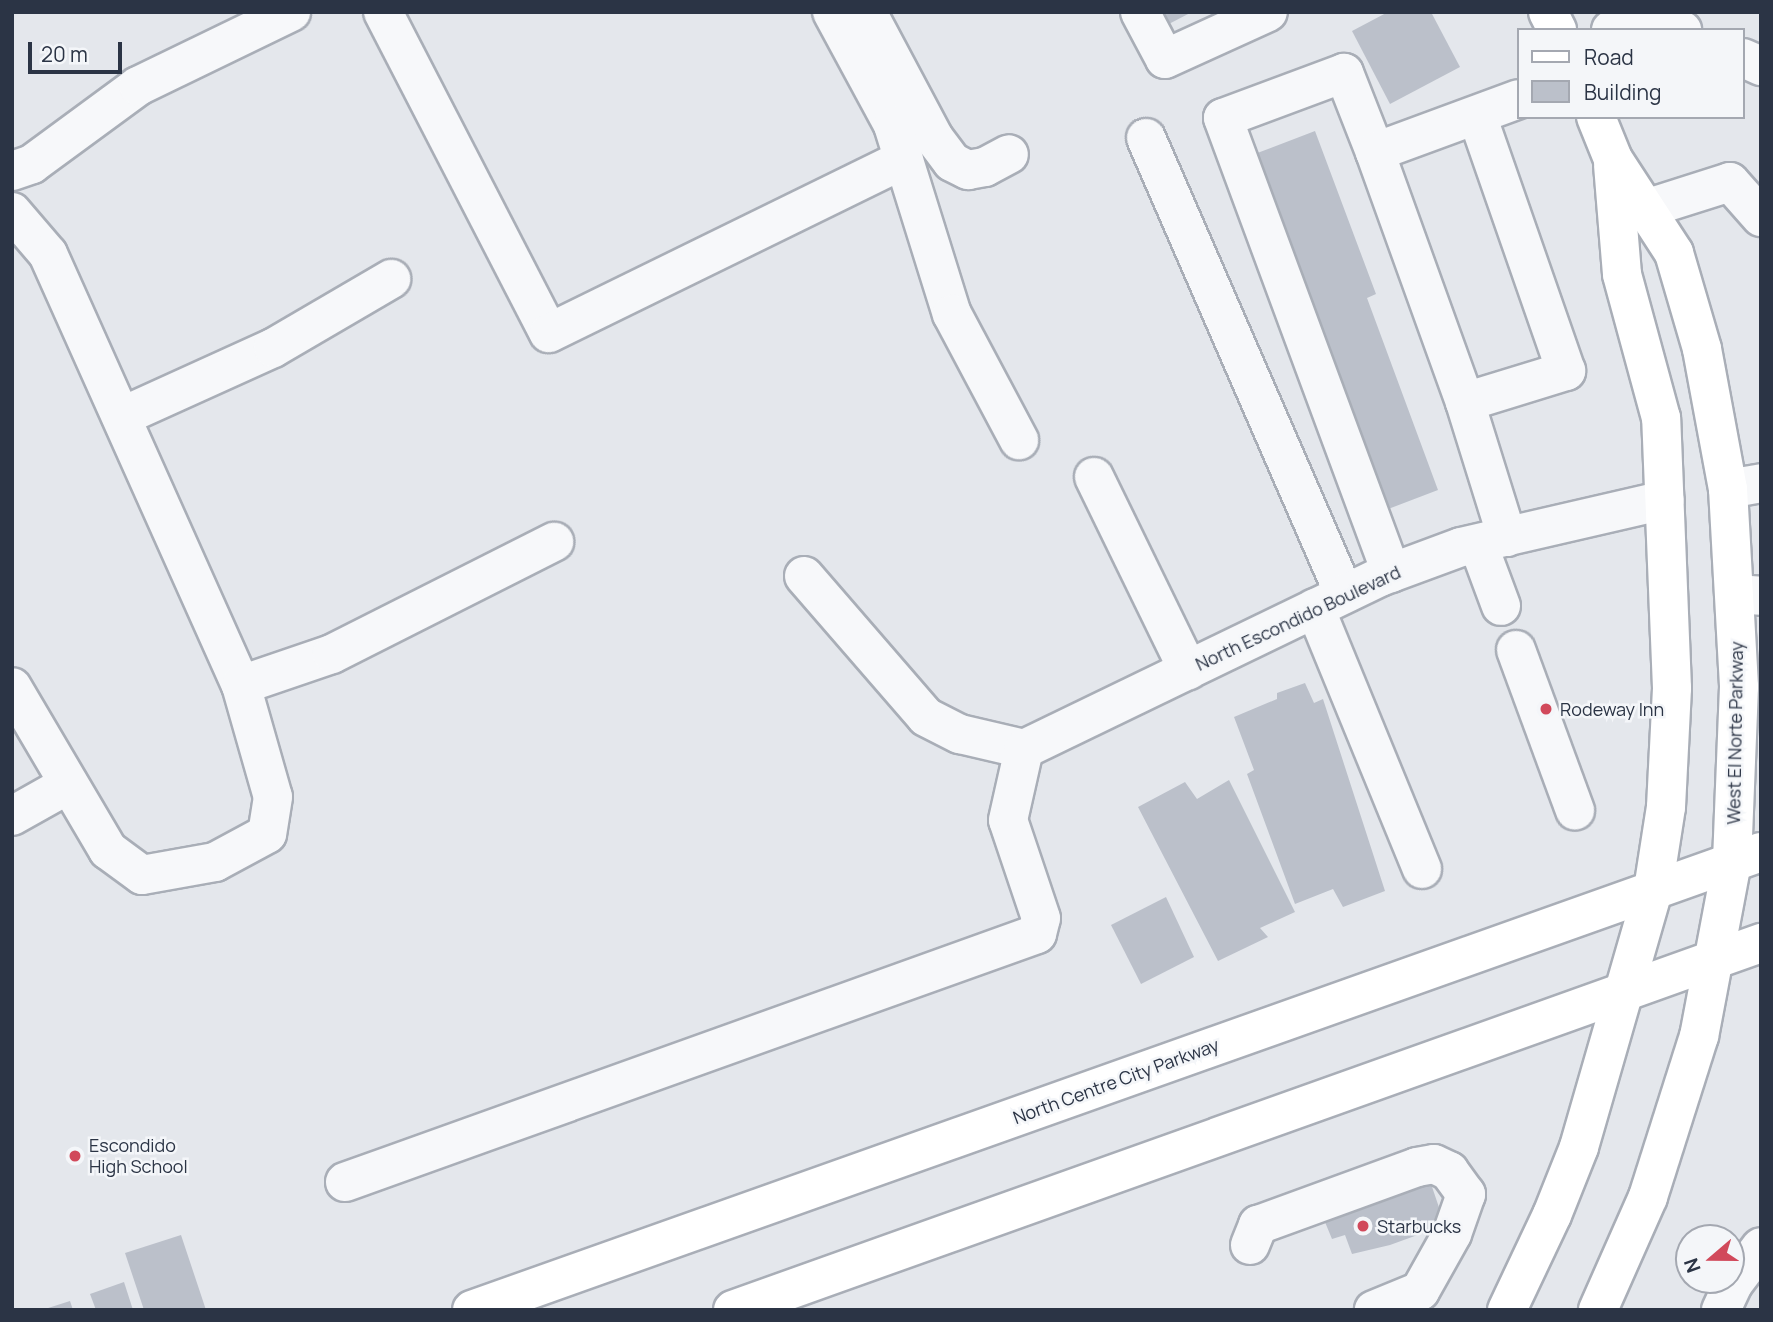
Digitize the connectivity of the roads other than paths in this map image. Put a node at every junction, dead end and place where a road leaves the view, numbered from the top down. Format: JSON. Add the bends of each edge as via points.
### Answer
{"nodes":[{"id":1,"x":291,"y":12,"type":"edge"},
{"id":2,"x":383,"y":12,"type":"edge"},
{"id":3,"x":832,"y":12,"type":"edge"},
{"id":4,"x":867,"y":12,"type":"edge"},
{"id":5,"x":1140,"y":12,"type":"edge"},
{"id":6,"x":1268,"y":12,"type":"edge"},
{"id":7,"x":1548,"y":12,"type":"edge"},
{"id":8,"x":1661,"y":19,"type":"edge"},
{"id":9,"x":1556,"y":28,"type":"edge"},
{"id":10,"x":1620,"y":28,"type":"edge"},
{"id":11,"x":1745,"y":59,"type":"edge"},
{"id":12,"x":1761,"y":66,"type":"edge"},
{"id":13,"x":1518,"y":99,"type":"edge"},
{"id":14,"x":1477,"y":116,"type":"junction"},
{"id":15,"x":1597,"y":119,"type":"edge"},
{"id":16,"x":1146,"y":138,"type":"dead end"},
{"id":17,"x":1375,"y":152,"type":"junction"},
{"id":18,"x":1009,"y":154,"type":"dead end"},
{"id":19,"x":904,"y":159,"type":"junction"},
{"id":20,"x":1613,"y":159,"type":"junction"},
{"id":21,"x":12,"y":171,"type":"edge"},
{"id":22,"x":1646,"y":209,"type":"junction"},
{"id":23,"x":12,"y":212,"type":"edge"},
{"id":24,"x":1761,"y":217,"type":"edge"},
{"id":25,"x":391,"y":279,"type":"dead end"},
{"id":26,"x":1465,"y":402,"type":"junction"},
{"id":27,"x":122,"y":416,"type":"junction"},
{"id":28,"x":1019,"y":440,"type":"dead end"},
{"id":29,"x":1094,"y":477,"type":"dead end"},
{"id":30,"x":1744,"y":486,"type":"edge"},
{"id":31,"x":1665,"y":500,"type":"junction"},
{"id":32,"x":1492,"y":540,"type":"junction"},
{"id":33,"x":554,"y":542,"type":"dead end"},
{"id":34,"x":1391,"y":573,"type":"junction"},
{"id":35,"x":804,"y":576,"type":"dead end"},
{"id":36,"x":1748,"y":595,"type":"edge"},
{"id":37,"x":1329,"y":601,"type":"junction"},
{"id":38,"x":1501,"y":606,"type":"dead end"},
{"id":39,"x":1517,"y":650,"type":"dead end"},
{"id":40,"x":1188,"y":670,"type":"junction"},
{"id":41,"x":241,"y":685,"type":"junction"},
{"id":42,"x":12,"y":687,"type":"edge"},
{"id":43,"x":1024,"y":749,"type":"junction"},
{"id":44,"x":69,"y":784,"type":"junction"},
{"id":45,"x":1575,"y":810,"type":"dead end"},
{"id":46,"x":12,"y":816,"type":"edge"},
{"id":47,"x":1746,"y":857,"type":"edge"},
{"id":48,"x":1422,"y":869,"type":"dead end"},
{"id":49,"x":1653,"y":890,"type":"junction"},
{"id":50,"x":1761,"y":943,"type":"edge"},
{"id":51,"x":1715,"y":959,"type":"junction"},
{"id":52,"x":1627,"y":991,"type":"junction"},
{"id":53,"x":345,"y":1182,"type":"dead end"},
{"id":54,"x":1250,"y":1245,"type":"dead end"},
{"id":55,"x":1760,"y":1248,"type":"edge"},
{"id":56,"x":472,"y":1310,"type":"edge"},
{"id":57,"x":733,"y":1310,"type":"edge"},
{"id":58,"x":1374,"y":1310,"type":"edge"},
{"id":59,"x":1507,"y":1310,"type":"edge"},
{"id":60,"x":1598,"y":1310,"type":"edge"},
{"id":61,"x":1721,"y":1310,"type":"edge"}],
"edges":[{"from":1,"to":21,"type":"street","via":[[138,86],[32,164]]},
{"from":2,"to":19,"type":"street","via":[[548,333]]},
{"from":3,"to":19,"type":"street","via":[[893,125]]},
{"from":4,"to":18,"type":"street","via":[[934,138],[952,162],[968,170]]},
{"from":5,"to":6,"type":"street","via":[[1165,59]]},
{"from":7,"to":9,"type":"main road"},
{"from":8,"to":10,"type":"street"},
{"from":11,"to":12,"type":"street"},
{"from":13,"to":14,"type":"street"},
{"from":14,"to":17,"type":"street"},
{"from":14,"to":26,"type":"street","via":[[1566,371]]},
{"from":15,"to":20,"type":"main road","name":"West El Norte Parkway"},
{"from":16,"to":37,"type":"street"},
{"from":17,"to":26,"type":"street"},
{"from":17,"to":34,"type":"street","via":[[1344,73],[1223,118]]},
{"from":19,"to":28,"type":"street","via":[[952,314]]},
{"from":20,"to":22,"type":"main road","name":"West El Norte Parkway"},
{"from":20,"to":31,"type":"main road","name":"West El Norte Parkway","via":[[1622,274],[1661,418]]},
{"from":22,"to":24,"type":"street","via":[[1730,182]]},
{"from":22,"to":30,"type":"main road","name":"West El Norte Parkway","via":[[1674,253]]},
{"from":23,"to":27,"type":"street","via":[[48,254]]},
{"from":25,"to":27,"type":"street","via":[[273,348]]},
{"from":26,"to":32,"type":"street"},
{"from":27,"to":41,"type":"street"},
{"from":29,"to":40,"type":"street"},
{"from":30,"to":36,"type":"main road","name":"West El Norte Parkway"},
{"from":31,"to":32,"type":"street","name":"North Escondido Boulevard"},
{"from":31,"to":49,"type":"main road","name":"West El Norte Parkway","via":[[1672,701],[1666,807]]},
{"from":32,"to":34,"type":"street","name":"North Escondido Boulevard"},
{"from":32,"to":38,"type":"street"},
{"from":33,"to":41,"type":"street","via":[[332,654]]},
{"from":34,"to":37,"type":"street","name":"North Escondido Boulevard"},
{"from":35,"to":43,"type":"street","via":[[926,717],[960,734]]},
{"from":36,"to":47,"type":"main road","name":"West El Norte Parkway","via":[[1739,700]]},
{"from":37,"to":40,"type":"street","name":"North Escondido Boulevard"},
{"from":37,"to":48,"type":"street"},
{"from":39,"to":45,"type":"street"},
{"from":40,"to":43,"type":"street","name":"North Escondido Boulevard"},
{"from":41,"to":44,"type":"street","via":[[273,797],[267,834],[215,862],[142,875],[108,850]]},
{"from":42,"to":44,"type":"street"},
{"from":43,"to":53,"type":"street","via":[[1008,820],[1041,918],[1037,934]]},
{"from":44,"to":46,"type":"street"},
{"from":47,"to":49,"type":"main road","name":"North Centre City Parkway"},
{"from":47,"to":51,"type":"main road","name":"West El Norte Parkway"},
{"from":49,"to":52,"type":"main road","name":"West El Norte Parkway"},
{"from":49,"to":56,"type":"main road","name":"North Centre City Parkway"},
{"from":50,"to":51,"type":"main road"},
{"from":51,"to":52,"type":"main road"},
{"from":51,"to":60,"type":"main road","name":"West El Norte Parkway","via":[[1697,1044],[1648,1197]]},
{"from":52,"to":57,"type":"main road"},
{"from":52,"to":59,"type":"main road","name":"West El Norte Parkway","via":[[1579,1147]]},
{"from":54,"to":58,"type":"street","via":[[1258,1225],[1271,1220],[1417,1167],[1434,1164],[1449,1171],[1466,1194],[1452,1234],[1420,1291]]},
{"from":55,"to":61,"type":"street","via":[[1733,1284]]}]}
